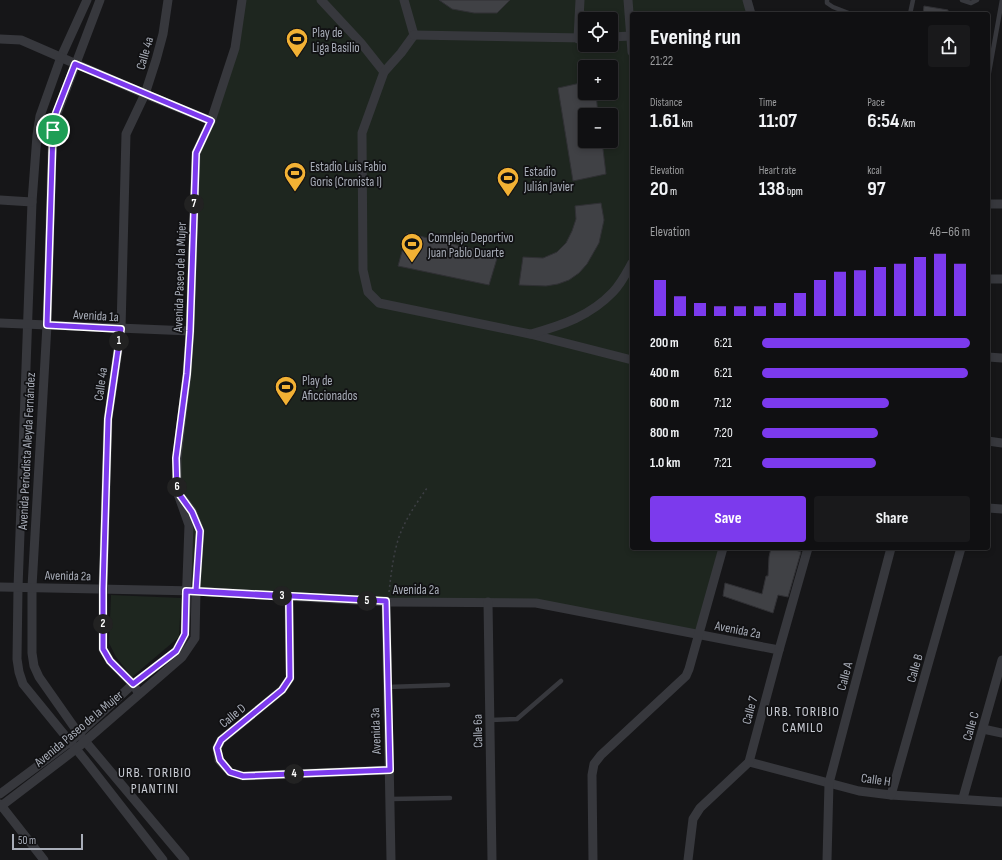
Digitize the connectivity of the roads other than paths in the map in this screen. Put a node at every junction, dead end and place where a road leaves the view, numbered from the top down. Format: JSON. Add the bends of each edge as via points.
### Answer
{"nodes":[{"id":1,"x":87,"y":0,"type":"edge"},
{"id":2,"x":100,"y":0,"type":"edge"},
{"id":3,"x":168,"y":0,"type":"edge"},
{"id":4,"x":242,"y":0,"type":"edge"},
{"id":5,"x":321,"y":0,"type":"edge"},
{"id":6,"x":404,"y":0,"type":"edge"},
{"id":7,"x":580,"y":0,"type":"edge"},
{"id":8,"x":628,"y":0,"type":"edge"},
{"id":9,"x":747,"y":0,"type":"edge"},
{"id":10,"x":827,"y":0,"type":"edge"},
{"id":11,"x":913,"y":0,"type":"edge"},
{"id":12,"x":962,"y":0,"type":"edge"},
{"id":13,"x":977,"y":0,"type":"edge"},
{"id":14,"x":1002,"y":0,"type":"edge"},
{"id":15,"x":580,"y":12,"type":"edge"},
{"id":16,"x":750,"y":12,"type":"edge"},
{"id":17,"x":846,"y":12,"type":"edge"},
{"id":18,"x":910,"y":12,"type":"edge"},
{"id":19,"x":630,"y":24,"type":"edge"},
{"id":20,"x":414,"y":35,"type":"junction"},
{"id":21,"x":630,"y":36,"type":"edge"},
{"id":22,"x":618,"y":37,"type":"edge"},
{"id":23,"x":0,"y":39,"type":"edge"},
{"id":24,"x":578,"y":39,"type":"edge"},
{"id":25,"x":61,"y":57,"type":"junction"},
{"id":26,"x":75,"y":64,"type":"junction"},
{"id":27,"x":990,"y":67,"type":"edge"},
{"id":28,"x":384,"y":72,"type":"junction"},
{"id":29,"x":145,"y":94,"type":"junction"},
{"id":30,"x":211,"y":121,"type":"junction"},
{"id":31,"x":0,"y":200,"type":"edge"},
{"id":32,"x":32,"y":202,"type":"junction"},
{"id":33,"x":990,"y":204,"type":"edge"},
{"id":34,"x":1002,"y":204,"type":"edge"},
{"id":35,"x":630,"y":266,"type":"edge"},
{"id":36,"x":990,"y":278,"type":"edge"},
{"id":37,"x":1002,"y":279,"type":"edge"},
{"id":38,"x":0,"y":323,"type":"edge"},
{"id":39,"x":29,"y":325,"type":"junction"},
{"id":40,"x":47,"y":325,"type":"junction"},
{"id":41,"x":121,"y":329,"type":"junction"},
{"id":42,"x":190,"y":331,"type":"junction"},
{"id":43,"x":530,"y":334,"type":"junction"},
{"id":44,"x":990,"y":357,"type":"edge"},
{"id":45,"x":1002,"y":358,"type":"edge"},
{"id":46,"x":630,"y":359,"type":"edge"},
{"id":47,"x":990,"y":441,"type":"edge"},
{"id":48,"x":1002,"y":443,"type":"edge"},
{"id":49,"x":990,"y":508,"type":"edge"},
{"id":50,"x":1002,"y":509,"type":"edge"},
{"id":51,"x":722,"y":550,"type":"edge"},
{"id":52,"x":807,"y":550,"type":"edge"},
{"id":53,"x":890,"y":550,"type":"edge"},
{"id":54,"x":960,"y":550,"type":"edge"},
{"id":55,"x":0,"y":587,"type":"edge"},
{"id":56,"x":32,"y":587,"type":"junction"},
{"id":57,"x":18,"y":588,"type":"junction"},
{"id":58,"x":103,"y":589,"type":"junction"},
{"id":59,"x":191,"y":591,"type":"junction"},
{"id":60,"x":289,"y":597,"type":"junction"},
{"id":61,"x":387,"y":601,"type":"junction"},
{"id":62,"x":488,"y":602,"type":"junction"},
{"id":63,"x":699,"y":634,"type":"junction"},
{"id":64,"x":779,"y":650,"type":"junction"},
{"id":65,"x":1002,"y":660,"type":"edge"},
{"id":66,"x":561,"y":682,"type":"dead end"},
{"id":67,"x":133,"y":684,"type":"junction"},
{"id":68,"x":448,"y":685,"type":"dead end"},
{"id":69,"x":387,"y":687,"type":"junction"},
{"id":70,"x":139,"y":694,"type":"junction"},
{"id":71,"x":490,"y":720,"type":"junction"},
{"id":72,"x":983,"y":729,"type":"junction"},
{"id":73,"x":1002,"y":733,"type":"edge"},
{"id":74,"x":79,"y":734,"type":"junction"},
{"id":75,"x":85,"y":741,"type":"junction"},
{"id":76,"x":70,"y":742,"type":"junction"},
{"id":77,"x":76,"y":749,"type":"junction"},
{"id":78,"x":749,"y":762,"type":"junction"},
{"id":79,"x":390,"y":770,"type":"junction"},
{"id":80,"x":829,"y":784,"type":"junction"},
{"id":81,"x":0,"y":794,"type":"edge"},
{"id":82,"x":891,"y":795,"type":"junction"},
{"id":83,"x":450,"y":798,"type":"dead end"},
{"id":84,"x":962,"y":798,"type":"junction"},
{"id":85,"x":390,"y":799,"type":"junction"},
{"id":86,"x":1002,"y":802,"type":"edge"},
{"id":87,"x":0,"y":805,"type":"edge"},
{"id":88,"x":44,"y":860,"type":"edge"},
{"id":89,"x":163,"y":860,"type":"edge"},
{"id":90,"x":186,"y":860,"type":"edge"},
{"id":91,"x":391,"y":860,"type":"edge"},
{"id":92,"x":492,"y":860,"type":"edge"},
{"id":93,"x":593,"y":860,"type":"edge"},
{"id":94,"x":688,"y":860,"type":"edge"},
{"id":95,"x":827,"y":860,"type":"edge"}],
"edges":[{"from":1,"to":25,"type":"street","name":"Avenida Periodista Aleyda Fernández"},
{"from":2,"to":26,"type":"street","name":"Avenida Periodista Aleyda Fernández"},
{"from":3,"to":29,"type":"street","name":"Calle 4a","via":[[163,34]]},
{"from":4,"to":30,"type":"street","name":"Avenida Paseo de la Mujer","via":[[235,48]]},
{"from":5,"to":28,"type":"street"},
{"from":6,"to":20,"type":"street"},
{"from":7,"to":15,"type":"street"},
{"from":8,"to":19,"type":"street"},
{"from":9,"to":16,"type":"street"},
{"from":10,"to":17,"type":"lane","via":[[833,7]]},
{"from":11,"to":18,"type":"lane"},
{"from":12,"to":13,"type":"lane","via":[[971,3]]},
{"from":14,"to":27,"type":"lane"},
{"from":20,"to":24,"type":"street"},
{"from":20,"to":28,"type":"street"},
{"from":21,"to":22,"type":"street"},
{"from":23,"to":25,"type":"street","via":[[21,40]]},
{"from":25,"to":26,"type":"street"},
{"from":25,"to":32,"type":"street","name":"Avenida Periodista Aleyda Fernández","via":[[38,125]]},
{"from":26,"to":29,"type":"street"},
{"from":26,"to":40,"type":"street","name":"Avenida Periodista Aleyda Fernández","via":[[52,124]]},
{"from":28,"to":43,"type":"street","via":[[362,133],[362,270],[368,292],[379,303]]},
{"from":29,"to":30,"type":"street"},
{"from":29,"to":41,"type":"street","name":"Calle 4a","via":[[126,134]]},
{"from":30,"to":42,"type":"street","name":"Avenida Paseo de la Mujer","via":[[196,153]]},
{"from":31,"to":32,"type":"street"},
{"from":32,"to":39,"type":"street","name":"Avenida Periodista Aleyda Fernández"},
{"from":33,"to":34,"type":"street"},
{"from":35,"to":43,"type":"street","via":[[614,291],[588,313],[559,326]]},
{"from":36,"to":37,"type":"street"},
{"from":38,"to":39,"type":"street","name":"Avenida 1a"},
{"from":39,"to":40,"type":"street","name":"Avenida 1a"},
{"from":39,"to":57,"type":"street","name":"Avenida Periodista Aleyda Fernández"},
{"from":40,"to":41,"type":"street","name":"Avenida 1a"},
{"from":40,"to":56,"type":"street","name":"Avenida Periodista Aleyda Fernández"},
{"from":41,"to":42,"type":"street","name":"Avenida 1a"},
{"from":41,"to":58,"type":"street","name":"Calle 4a","via":[[108,419]]},
{"from":42,"to":59,"type":"street","name":"Avenida Paseo de la Mujer","via":[[176,458],[177,491],[192,512],[200,531]]},
{"from":43,"to":46,"type":"street"},
{"from":44,"to":45,"type":"street"},
{"from":47,"to":48,"type":"street"},
{"from":49,"to":50,"type":"street"},
{"from":51,"to":63,"type":"street"},
{"from":52,"to":64,"type":"street","name":"Calle 7"},
{"from":53,"to":80,"type":"street","name":"Calle A"},
{"from":54,"to":82,"type":"street","name":"Calle B"},
{"from":55,"to":57,"type":"street","name":"Avenida 2a"},
{"from":56,"to":57,"type":"street","name":"Avenida 2a"},
{"from":56,"to":58,"type":"street","name":"Avenida 2a"},
{"from":56,"to":74,"type":"street","name":"Avenida Periodista Aleyda Fernández","via":[[34,666]]},
{"from":57,"to":76,"type":"street","name":"Avenida Periodista Aleyda Fernández","via":[[18,659],[23,684]]},
{"from":58,"to":59,"type":"street","name":"Avenida 2a"},
{"from":58,"to":67,"type":"street","name":"Calle 4a","via":[[103,649],[110,661]]},
{"from":59,"to":60,"type":"street","name":"Avenida 2a"},
{"from":59,"to":67,"type":"street","name":"Avenida Paseo de la Mujer","via":[[185,634],[176,651]]},
{"from":59,"to":70,"type":"street","name":"Avenida Paseo de la Mujer","via":[[195,638],[182,657]]},
{"from":60,"to":61,"type":"street","name":"Avenida 2a"},
{"from":60,"to":79,"type":"street","name":"Calle D","via":[[290,678],[282,690],[221,740],[217,748],[220,760],[230,772],[243,776]]},
{"from":61,"to":62,"type":"street","name":"Avenida 2a"},
{"from":61,"to":69,"type":"street","name":"Avenida 3a"},
{"from":62,"to":63,"type":"street","name":"Avenida 2a","via":[[536,603]]},
{"from":62,"to":71,"type":"street","name":"Calle 6a"},
{"from":63,"to":64,"type":"street","name":"Avenida 2a"},
{"from":63,"to":93,"type":"street","via":[[686,676],[594,764]]},
{"from":64,"to":78,"type":"street","name":"Calle 7"},
{"from":65,"to":72,"type":"street","name":"Calle C"},
{"from":66,"to":71,"type":"lane","via":[[517,719]]},
{"from":67,"to":70,"type":"street","name":"Calle 4a"},
{"from":67,"to":74,"type":"street","name":"Avenida Paseo de la Mujer"},
{"from":68,"to":69,"type":"lane"},
{"from":69,"to":79,"type":"street","name":"Avenida 3a"},
{"from":70,"to":75,"type":"street","name":"Avenida Paseo de la Mujer"},
{"from":71,"to":92,"type":"street","name":"Calle 6a"},
{"from":72,"to":73,"type":"street"},
{"from":72,"to":84,"type":"street","name":"Calle C"},
{"from":74,"to":75,"type":"street","name":"Avenida Periodista Aleyda Fernández"},
{"from":74,"to":76,"type":"street","name":"Avenida Paseo de la Mujer"},
{"from":75,"to":77,"type":"street","name":"Avenida Paseo de la Mujer"},
{"from":75,"to":90,"type":"street","name":"Avenida Periodista Aleyda Fernández"},
{"from":76,"to":77,"type":"street","name":"Avenida Periodista Aleyda Fernández"},
{"from":76,"to":81,"type":"street","name":"Avenida Paseo de la Mujer"},
{"from":77,"to":87,"type":"street","name":"Avenida Paseo de la Mujer"},
{"from":77,"to":89,"type":"street","name":"Avenida Periodista Aleyda Fernández"},
{"from":78,"to":80,"type":"street","name":"Calle H"},
{"from":78,"to":94,"type":"street","via":[[700,808],[693,819]]},
{"from":79,"to":85,"type":"street","name":"Avenida 3a"},
{"from":80,"to":82,"type":"street","name":"Calle H"},
{"from":80,"to":95,"type":"street","name":"Calle A"},
{"from":82,"to":84,"type":"street","name":"Calle H"},
{"from":83,"to":85,"type":"lane"},
{"from":84,"to":86,"type":"street","name":"Calle H"},
{"from":85,"to":91,"type":"street","name":"Avenida 3a"},
{"from":87,"to":88,"type":"street"}]}
